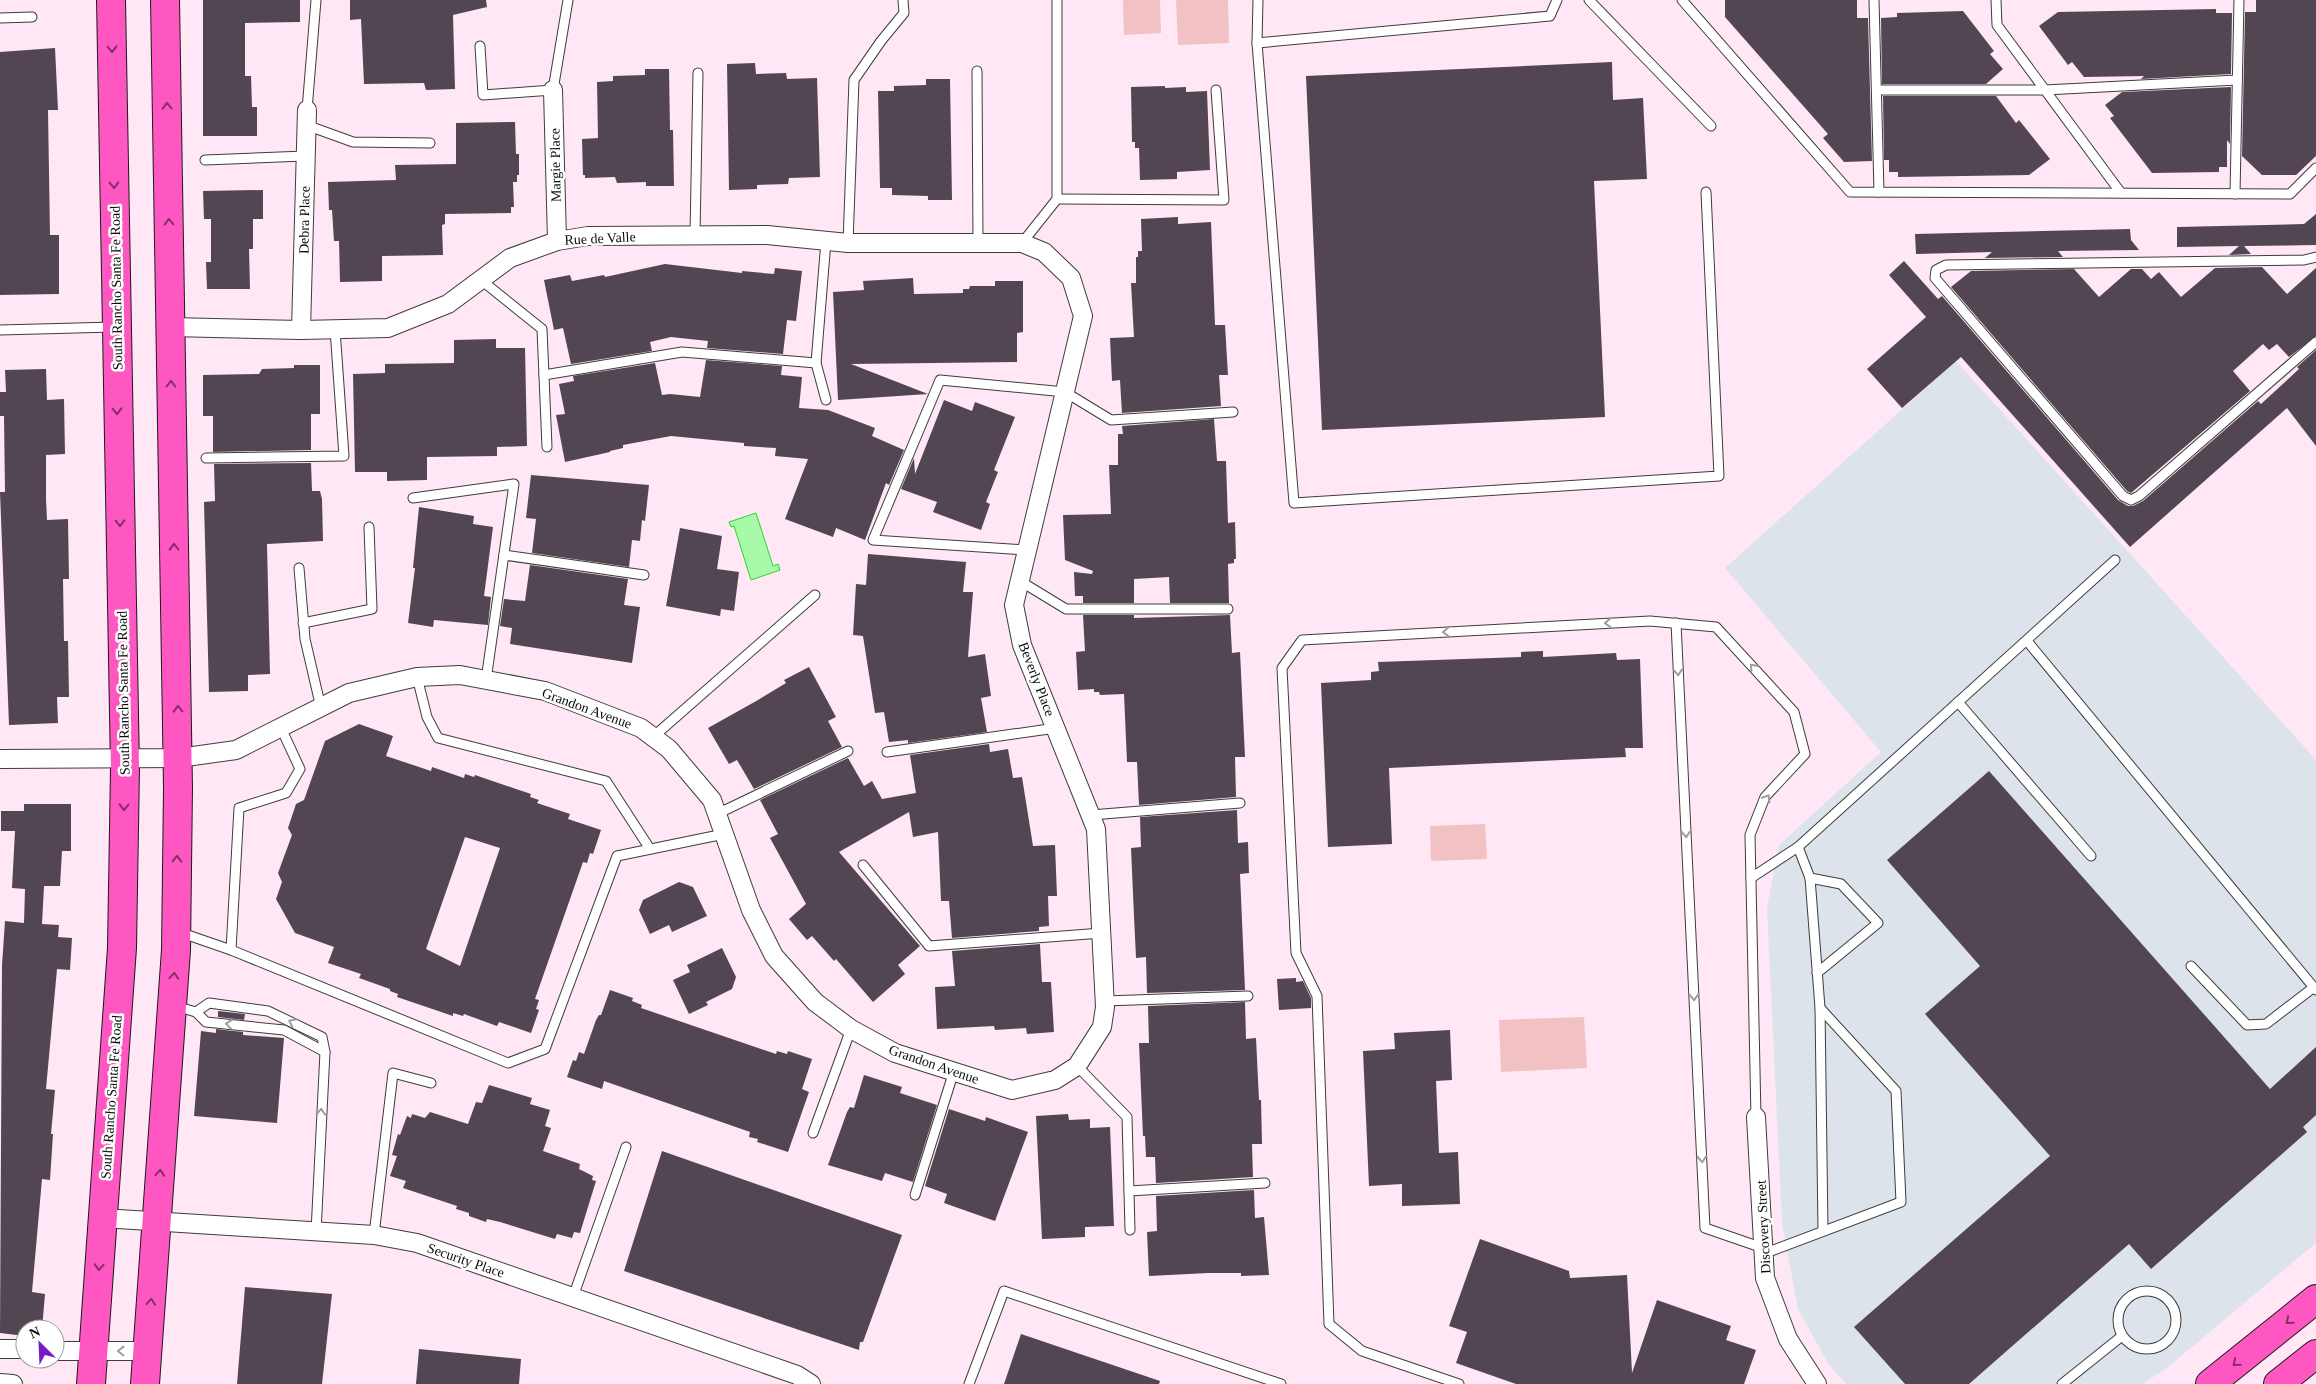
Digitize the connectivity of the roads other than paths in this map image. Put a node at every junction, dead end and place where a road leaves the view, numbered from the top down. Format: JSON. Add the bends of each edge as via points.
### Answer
{"nodes":[{"id":1,"x":111,"y":0,"type":"edge"},
{"id":2,"x":165,"y":0,"type":"edge"},
{"id":3,"x":316,"y":0,"type":"edge"},
{"id":4,"x":568,"y":0,"type":"edge"},
{"id":5,"x":903,"y":0,"type":"edge"},
{"id":6,"x":1057,"y":0,"type":"edge"},
{"id":7,"x":1258,"y":0,"type":"edge"},
{"id":8,"x":1557,"y":0,"type":"edge"},
{"id":9,"x":1589,"y":0,"type":"edge"},
{"id":10,"x":1682,"y":0,"type":"edge"},
{"id":11,"x":1874,"y":0,"type":"edge"},
{"id":12,"x":1996,"y":0,"type":"edge"},
{"id":13,"x":2239,"y":0,"type":"edge"},
{"id":14,"x":0,"y":18,"type":"edge"},
{"id":15,"x":32,"y":18,"type":"dead end"},
{"id":16,"x":1257,"y":43,"type":"junction"},
{"id":17,"x":480,"y":46,"type":"dead end"},
{"id":18,"x":977,"y":72,"type":"dead end"},
{"id":19,"x":698,"y":73,"type":"dead end"},
{"id":20,"x":2237,"y":80,"type":"junction"},
{"id":21,"x":553,"y":90,"type":"junction"},
{"id":22,"x":1216,"y":90,"type":"dead end"},
{"id":23,"x":1877,"y":90,"type":"junction"},
{"id":24,"x":2045,"y":90,"type":"junction"},
{"id":25,"x":306,"y":117,"type":"junction"},
{"id":26,"x":1711,"y":126,"type":"dead end"},
{"id":27,"x":430,"y":143,"type":"dead end"},
{"id":28,"x":305,"y":156,"type":"junction"},
{"id":29,"x":205,"y":160,"type":"dead end"},
{"id":30,"x":2316,"y":168,"type":"edge"},
{"id":31,"x":1706,"y":192,"type":"dead end"},
{"id":32,"x":1879,"y":192,"type":"junction"},
{"id":33,"x":2121,"y":193,"type":"junction"},
{"id":34,"x":2234,"y":194,"type":"junction"},
{"id":35,"x":1057,"y":199,"type":"junction"},
{"id":36,"x":695,"y":235,"type":"junction"},
{"id":37,"x":557,"y":241,"type":"junction"},
{"id":38,"x":826,"y":241,"type":"junction"},
{"id":39,"x":848,"y":243,"type":"junction"},
{"id":40,"x":978,"y":243,"type":"junction"},
{"id":41,"x":1022,"y":243,"type":"junction"},
{"id":42,"x":2316,"y":257,"type":"edge"},
{"id":43,"x":481,"y":280,"type":"junction"},
{"id":44,"x":117,"y":327,"type":"junction"},
{"id":45,"x":171,"y":327,"type":"junction"},
{"id":46,"x":334,"y":329,"type":"junction"},
{"id":47,"x":0,"y":330,"type":"edge"},
{"id":48,"x":301,"y":330,"type":"junction"},
{"id":49,"x":2316,"y":342,"type":"edge"},
{"id":50,"x":816,"y":363,"type":"junction"},
{"id":51,"x":544,"y":376,"type":"junction"},
{"id":52,"x":1065,"y":392,"type":"junction"},
{"id":53,"x":826,"y":400,"type":"dead end"},
{"id":54,"x":1233,"y":412,"type":"dead end"},
{"id":55,"x":547,"y":446,"type":"dead end"},
{"id":56,"x":206,"y":458,"type":"dead end"},
{"id":57,"x":413,"y":498,"type":"dead end"},
{"id":58,"x":369,"y":527,"type":"dead end"},
{"id":59,"x":1027,"y":550,"type":"junction"},
{"id":60,"x":504,"y":555,"type":"junction"},
{"id":61,"x":2115,"y":560,"type":"dead end"},
{"id":62,"x":299,"y":568,"type":"dead end"},
{"id":63,"x":644,"y":575,"type":"dead end"},
{"id":64,"x":1020,"y":581,"type":"junction"},
{"id":65,"x":815,"y":595,"type":"dead end"},
{"id":66,"x":1228,"y":609,"type":"dead end"},
{"id":67,"x":303,"y":623,"type":"junction"},
{"id":68,"x":1676,"y":623,"type":"junction"},
{"id":69,"x":2026,"y":641,"type":"junction"},
{"id":70,"x":417,"y":677,"type":"junction"},
{"id":71,"x":486,"y":680,"type":"junction"},
{"id":72,"x":1958,"y":702,"type":"junction"},
{"id":73,"x":321,"y":708,"type":"junction"},
{"id":74,"x":281,"y":728,"type":"junction"},
{"id":75,"x":1056,"y":728,"type":"junction"},
{"id":76,"x":653,"y":737,"type":"junction"},
{"id":77,"x":848,"y":751,"type":"dead end"},
{"id":78,"x":887,"y":752,"type":"dead end"},
{"id":79,"x":125,"y":758,"type":"junction"},
{"id":80,"x":179,"y":758,"type":"junction"},
{"id":81,"x":0,"y":759,"type":"edge"},
{"id":82,"x":1240,"y":803,"type":"dead end"},
{"id":83,"x":717,"y":814,"type":"junction"},
{"id":84,"x":1091,"y":815,"type":"junction"},
{"id":85,"x":724,"y":834,"type":"junction"},
{"id":86,"x":1798,"y":847,"type":"junction"},
{"id":87,"x":650,"y":849,"type":"junction"},
{"id":88,"x":2091,"y":856,"type":"dead end"},
{"id":89,"x":863,"y":865,"type":"dead end"},
{"id":90,"x":1751,"y":878,"type":"junction"},
{"id":91,"x":1810,"y":878,"type":"junction"},
{"id":92,"x":176,"y":932,"type":"junction"},
{"id":93,"x":1102,"y":933,"type":"junction"},
{"id":94,"x":232,"y":950,"type":"junction"},
{"id":95,"x":2191,"y":966,"type":"dead end"},
{"id":96,"x":1817,"y":973,"type":"junction"},
{"id":97,"x":2315,"y":988,"type":"edge"},
{"id":98,"x":1248,"y":996,"type":"dead end"},
{"id":99,"x":1105,"y":1001,"type":"junction"},
{"id":100,"x":1820,"y":1008,"type":"junction"},
{"id":101,"x":184,"y":1009,"type":"junction"},
{"id":102,"x":851,"y":1029,"type":"junction"},
{"id":103,"x":325,"y":1052,"type":"junction"},
{"id":104,"x":1077,"y":1066,"type":"junction"},
{"id":105,"x":954,"y":1071,"type":"junction"},
{"id":106,"x":431,"y":1083,"type":"dead end"},
{"id":107,"x":1012,"y":1090,"type":"joint"},
{"id":108,"x":1756,"y":1117,"type":"joint"},
{"id":109,"x":813,"y":1133,"type":"dead end"},
{"id":110,"x":626,"y":1147,"type":"dead end"},
{"id":111,"x":1265,"y":1183,"type":"dead end"},
{"id":112,"x":1129,"y":1191,"type":"junction"},
{"id":113,"x":915,"y":1195,"type":"dead end"},
{"id":114,"x":102,"y":1218,"type":"junction"},
{"id":115,"x":156,"y":1221,"type":"junction"},
{"id":116,"x":1130,"y":1230,"type":"dead end"},
{"id":117,"x":1823,"y":1231,"type":"junction"},
{"id":118,"x":316,"y":1232,"type":"junction"},
{"id":119,"x":374,"y":1235,"type":"junction"},
{"id":120,"x":1763,"y":1251,"type":"junction"},
{"id":121,"x":573,"y":1297,"type":"junction"},
{"id":122,"x":2316,"y":1299,"type":"edge"},
{"id":123,"x":2122,"y":1336,"type":"junction"},
{"id":124,"x":0,"y":1348,"type":"edge"},
{"id":125,"x":15,"y":1349,"type":"edge"},
{"id":126,"x":94,"y":1350,"type":"junction"},
{"id":127,"x":65,"y":1351,"type":"edge"},
{"id":128,"x":148,"y":1351,"type":"junction"},
{"id":129,"x":2316,"y":1354,"type":"edge"},
{"id":130,"x":0,"y":1383,"type":"edge"},
{"id":131,"x":13,"y":1384,"type":"edge"},
{"id":132,"x":91,"y":1384,"type":"edge"},
{"id":133,"x":145,"y":1384,"type":"edge"},
{"id":134,"x":811,"y":1384,"type":"edge"},
{"id":135,"x":969,"y":1384,"type":"edge"},
{"id":136,"x":1281,"y":1384,"type":"edge"},
{"id":137,"x":1459,"y":1384,"type":"edge"},
{"id":138,"x":1817,"y":1384,"type":"edge"},
{"id":139,"x":2062,"y":1384,"type":"edge"},
{"id":140,"x":2210,"y":1384,"type":"edge"},
{"id":141,"x":2278,"y":1384,"type":"edge"}],
"edges":[{"from":1,"to":44,"type":"main road","name":"South Rancho Santa Fe Road","one_way":true},
{"from":45,"to":2,"type":"main road","one_way":true},
{"from":3,"to":25,"type":"lane"},
{"from":4,"to":21,"type":"lane"},
{"from":5,"to":39,"type":"lane","via":[[904,13],[854,80]]},
{"from":6,"to":35,"type":"lane"},
{"from":7,"to":16,"type":"lane"},
{"from":8,"to":16,"type":"lane","via":[[1550,16]]},
{"from":9,"to":26,"type":"lane"},
{"from":10,"to":32,"type":"lane","via":[[1850,192]]},
{"from":11,"to":23,"type":"lane"},
{"from":12,"to":24,"type":"lane","via":[[1997,24]]},
{"from":13,"to":20,"type":"lane"},
{"from":14,"to":15,"type":"lane"},
{"from":16,"to":31,"type":"lane","via":[[1294,503],[1719,476]]},
{"from":17,"to":21,"type":"lane","via":[[483,94]]},
{"from":18,"to":40,"type":"lane"},
{"from":19,"to":36,"type":"lane"},
{"from":20,"to":24,"type":"lane"},
{"from":20,"to":34,"type":"lane"},
{"from":21,"to":37,"type":"street","name":"Margie Place"},
{"from":22,"to":35,"type":"lane","via":[[1224,200]]},
{"from":23,"to":24,"type":"lane"},
{"from":23,"to":32,"type":"lane"},
{"from":24,"to":33,"type":"lane"},
{"from":25,"to":27,"type":"lane","via":[[353,142]]},
{"from":25,"to":28,"type":"street","name":"Debra Place"},
{"from":28,"to":29,"type":"lane"},
{"from":28,"to":48,"type":"street","name":"Debra Place"},
{"from":30,"to":34,"type":"lane","via":[[2290,194]]},
{"from":32,"to":33,"type":"lane"},
{"from":33,"to":34,"type":"lane"},
{"from":35,"to":41,"type":"lane"},
{"from":36,"to":37,"type":"street","name":"Rue de Valle","via":[[588,236]]},
{"from":36,"to":38,"type":"street","name":"Rue de Valle","via":[[767,235]]},
{"from":37,"to":43,"type":"street","name":"Rue de Valle","via":[[510,258]]},
{"from":38,"to":39,"type":"street","name":"Rue de Valle"},
{"from":38,"to":50,"type":"lane"},
{"from":39,"to":40,"type":"street","name":"Rue de Valle"},
{"from":40,"to":41,"type":"street","name":"Rue de Valle"},
{"from":41,"to":52,"type":"street","name":"Beverly Place","via":[[1044,252],[1071,278],[1083,316]]},
{"from":42,"to":49,"type":"lane","via":[[2304,260],[1946,265],[1936,270],[1935,278],[2123,496],[2131,500]]},
{"from":43,"to":46,"type":"street","name":"Rue de Valle","via":[[448,304],[388,328]]},
{"from":43,"to":51,"type":"lane","via":[[542,329]]},
{"from":44,"to":47,"type":"lane"},
{"from":44,"to":79,"type":"main road","name":"South Rancho Santa Fe Road","one_way":true},
{"from":45,"to":48,"type":"street","name":"Rue de Valle"},
{"from":80,"to":45,"type":"main road","one_way":true},
{"from":46,"to":48,"type":"street","name":"Rue de Valle"},
{"from":46,"to":56,"type":"lane","via":[[344,456]]},
{"from":50,"to":51,"type":"lane","via":[[682,352]]},
{"from":50,"to":53,"type":"lane"},
{"from":51,"to":55,"type":"lane"},
{"from":52,"to":54,"type":"lane","via":[[1111,420]]},
{"from":52,"to":59,"type":"street","name":"Beverly Place"},
{"from":52,"to":59,"type":"lane","via":[[940,380],[873,540]]},
{"from":57,"to":60,"type":"lane","via":[[514,484]]},
{"from":58,"to":67,"type":"lane","via":[[372,609]]},
{"from":59,"to":64,"type":"street","name":"Beverly Place"},
{"from":60,"to":63,"type":"lane"},
{"from":60,"to":71,"type":"lane"},
{"from":61,"to":69,"type":"lane"},
{"from":62,"to":67,"type":"lane"},
{"from":64,"to":66,"type":"lane","via":[[1066,609]]},
{"from":64,"to":75,"type":"street","name":"Beverly Place","via":[[1014,605],[1022,645]]},
{"from":65,"to":76,"type":"lane"},
{"from":67,"to":73,"type":"lane"},
{"from":90,"to":68,"type":"lane","one_way":true,"via":[[1750,834],[1765,797],[1805,754],[1794,712],[1716,627]]},
{"from":68,"to":120,"type":"lane","one_way":true,"via":[[1705,1228]]},
{"from":68,"to":137,"type":"lane","one_way":true,"via":[[1650,621],[1302,640],[1282,668],[1296,953],[1317,996],[1329,1324],[1362,1351]]},
{"from":69,"to":72,"type":"lane"},
{"from":69,"to":97,"type":"lane"},
{"from":70,"to":71,"type":"street","name":"Grandon Avenue","via":[[460,675]]},
{"from":70,"to":73,"type":"street","name":"Grandon Avenue","via":[[349,693]]},
{"from":70,"to":87,"type":"lane","via":[[427,717],[438,738],[606,781]]},
{"from":71,"to":76,"type":"street","name":"Grandon Avenue","via":[[545,691],[641,728]]},
{"from":72,"to":86,"type":"lane"},
{"from":72,"to":88,"type":"lane"},
{"from":73,"to":74,"type":"street","name":"Grandon Avenue"},
{"from":74,"to":80,"type":"street","name":"Grandon Avenue","via":[[236,750]]},
{"from":74,"to":94,"type":"lane","via":[[300,769],[286,793],[239,808]]},
{"from":75,"to":78,"type":"lane"},
{"from":75,"to":84,"type":"street","name":"Beverly Place"},
{"from":76,"to":83,"type":"street","name":"Grandon Avenue","via":[[669,749],[712,800]]},
{"from":77,"to":83,"type":"lane"},
{"from":79,"to":80,"type":"street","name":"Grandon Avenue"},
{"from":79,"to":81,"type":"street","name":"Grandon Avenue"},
{"from":79,"to":114,"type":"main road","name":"South Rancho Santa Fe Road","one_way":true,"via":[[122,948]]},
{"from":92,"to":80,"type":"main road","one_way":true},
{"from":82,"to":84,"type":"lane"},
{"from":83,"to":85,"type":"street","name":"Grandon Avenue"},
{"from":84,"to":93,"type":"street","name":"Beverly Place","via":[[1096,829]]},
{"from":85,"to":87,"type":"lane"},
{"from":85,"to":102,"type":"street","name":"Grandon Avenue","via":[[751,910],[774,956],[815,1002]]},
{"from":86,"to":90,"type":"lane"},
{"from":86,"to":91,"type":"lane"},
{"from":87,"to":94,"type":"lane","via":[[616,856],[545,1049],[508,1063]]},
{"from":89,"to":93,"type":"lane","via":[[929,946]]},
{"from":90,"to":108,"type":"lane"},
{"from":91,"to":96,"type":"lane"},
{"from":91,"to":96,"type":"lane","via":[[1841,884],[1878,923]]},
{"from":92,"to":94,"type":"lane"},
{"from":101,"to":92,"type":"main road","one_way":true},
{"from":93,"to":99,"type":"street","name":"Beverly Place"},
{"from":95,"to":97,"type":"lane","via":[[2247,1025],[2266,1024]]},
{"from":96,"to":100,"type":"lane"},
{"from":98,"to":99,"type":"lane"},
{"from":99,"to":104,"type":"street","name":"Beverly Place","via":[[1102,1027]]},
{"from":100,"to":117,"type":"lane"},
{"from":100,"to":117,"type":"lane","via":[[1896,1091],[1901,1202]]},
{"from":103,"to":101,"type":"lane","one_way":true,"via":[[284,1030],[206,1022]]},
{"from":103,"to":101,"type":"lane","one_way":true,"via":[[322,1037],[268,1011],[209,1003]]},
{"from":115,"to":101,"type":"main road","one_way":true},
{"from":102,"to":105,"type":"street","name":"Grandon Avenue","via":[[895,1053]]},
{"from":102,"to":109,"type":"lane"},
{"from":118,"to":103,"type":"lane","one_way":true},
{"from":104,"to":107,"type":"street","name":"Beverly Place","via":[[1055,1080]]},
{"from":104,"to":112,"type":"lane","via":[[1127,1117]]},
{"from":105,"to":107,"type":"street","name":"Grandon Avenue"},
{"from":105,"to":113,"type":"lane"},
{"from":106,"to":119,"type":"lane","via":[[393,1073]]},
{"from":108,"to":120,"type":"street","name":"Discovery Street"},
{"from":110,"to":121,"type":"lane"},
{"from":111,"to":112,"type":"lane"},
{"from":112,"to":116,"type":"lane"},
{"from":114,"to":115,"type":"street","name":"Security Place"},
{"from":114,"to":126,"type":"main road","name":"South Rancho Santa Fe Road","one_way":true},
{"from":115,"to":118,"type":"street","name":"Security Place"},
{"from":128,"to":115,"type":"main road","one_way":true},
{"from":117,"to":120,"type":"lane"},
{"from":118,"to":119,"type":"street","name":"Security Place"},
{"from":119,"to":121,"type":"street","name":"Security Place","via":[[417,1243]]},
{"from":120,"to":138,"type":"street","name":"Discovery Street","via":[[1765,1278],[1788,1339]]},
{"from":121,"to":134,"type":"street","name":"Security Place","via":[[797,1375]]},
{"from":122,"to":140,"type":"main road","one_way":true},
{"from":123,"to":123,"type":"lane","via":[[2130,1344],[2150,1349],[2169,1340],[2177,1320],[2171,1302],[2156,1292],[2137,1292],[2128,1298],[2118,1316]]},
{"from":123,"to":139,"type":"lane"},
{"from":124,"to":125,"type":"street"},
{"from":126,"to":127,"type":"street"},
{"from":128,"to":126,"type":"street","one_way":true},
{"from":126,"to":132,"type":"main road","name":"South Rancho Santa Fe Road"},
{"from":128,"to":133,"type":"main road"},
{"from":129,"to":141,"type":"main road"},
{"from":130,"to":131,"type":"street"},
{"from":135,"to":136,"type":"lane","via":[[1004,1291]]}]}
